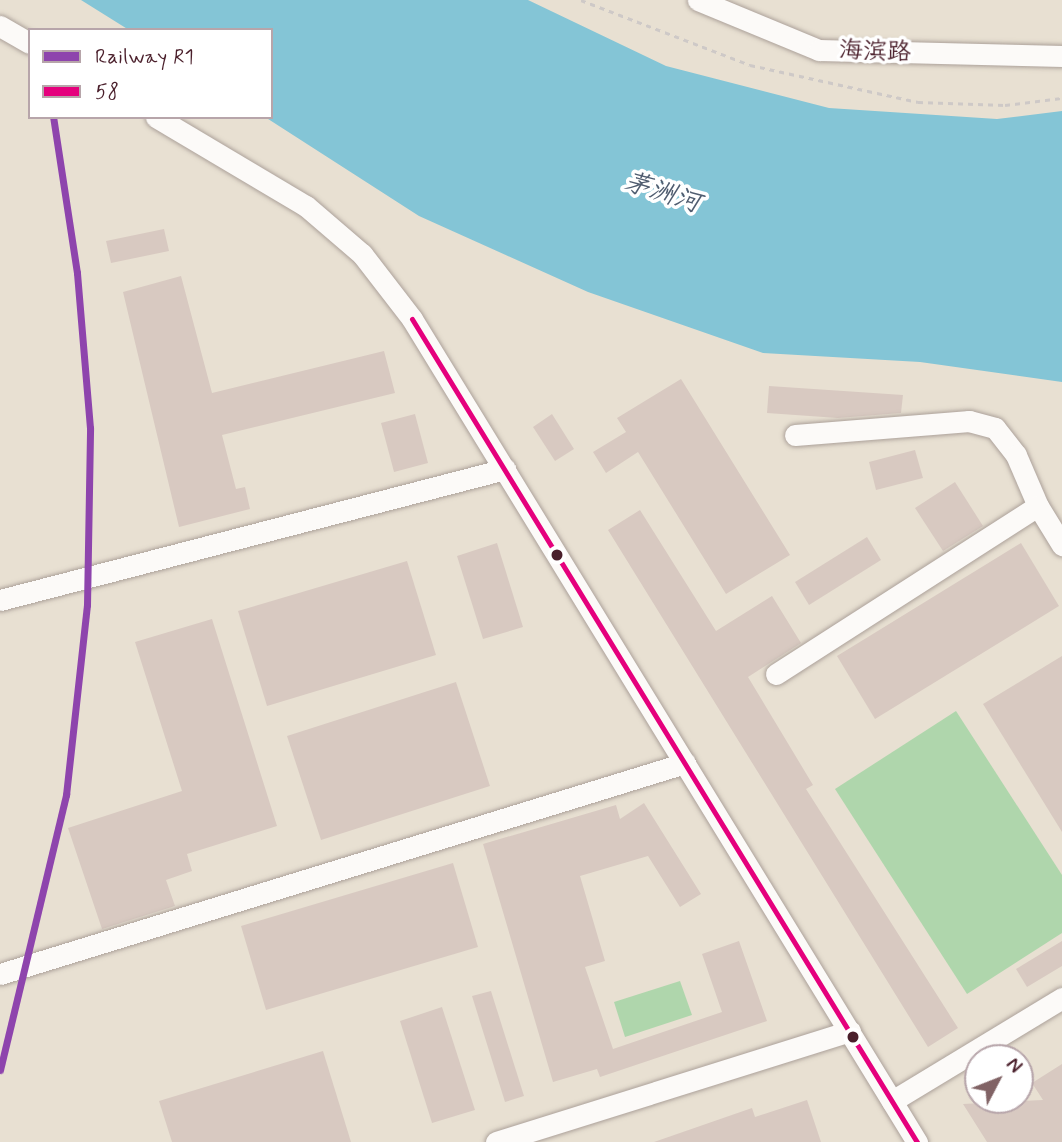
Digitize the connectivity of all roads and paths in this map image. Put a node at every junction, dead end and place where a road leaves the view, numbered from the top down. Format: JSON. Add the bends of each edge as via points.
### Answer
{"nodes":[{"id":1,"x":581,"y":0,"type":"edge"},
{"id":2,"x":698,"y":0,"type":"edge"},
{"id":3,"x":0,"y":26,"type":"edge"},
{"id":4,"x":28,"y":42,"type":"edge"},
{"id":5,"x":1062,"y":57,"type":"edge"},
{"id":6,"x":1062,"y":98,"type":"edge"},
{"id":7,"x":159,"y":119,"type":"edge"},
{"id":8,"x":795,"y":435,"type":"dead end"},
{"id":9,"x":505,"y":469,"type":"junction"},
{"id":10,"x":1038,"y":506,"type":"junction"},
{"id":11,"x":1062,"y":545,"type":"edge"},
{"id":12,"x":0,"y":600,"type":"edge"},
{"id":13,"x":776,"y":674,"type":"dead end"},
{"id":14,"x":685,"y":763,"type":"junction"},
{"id":15,"x":0,"y":974,"type":"edge"},
{"id":16,"x":1062,"y":998,"type":"edge"},
{"id":17,"x":850,"y":1031,"type":"junction"},
{"id":18,"x":892,"y":1101,"type":"junction"},
{"id":19,"x":496,"y":1142,"type":"edge"},
{"id":20,"x":917,"y":1142,"type":"edge"}],
"edges":[{"from":1,"to":6,"type":"path","via":[[750,65],[918,102],[1005,105]]},
{"from":2,"to":5,"type":"street","name":"海滨路","via":[[819,50]]},
{"from":3,"to":4,"type":"street"},
{"from":7,"to":9,"type":"street","via":[[306,206],[362,254],[412,319]]},
{"from":8,"to":10,"type":"street","via":[[969,421],[995,428],[1016,455]]},
{"from":9,"to":12,"type":"street"},
{"from":9,"to":14,"type":"street"},
{"from":10,"to":11,"type":"street"},
{"from":10,"to":13,"type":"street"},
{"from":14,"to":15,"type":"street"},
{"from":14,"to":17,"type":"street"},
{"from":16,"to":18,"type":"street"},
{"from":17,"to":18,"type":"street"},
{"from":17,"to":19,"type":"street"},
{"from":18,"to":20,"type":"street"}]}
